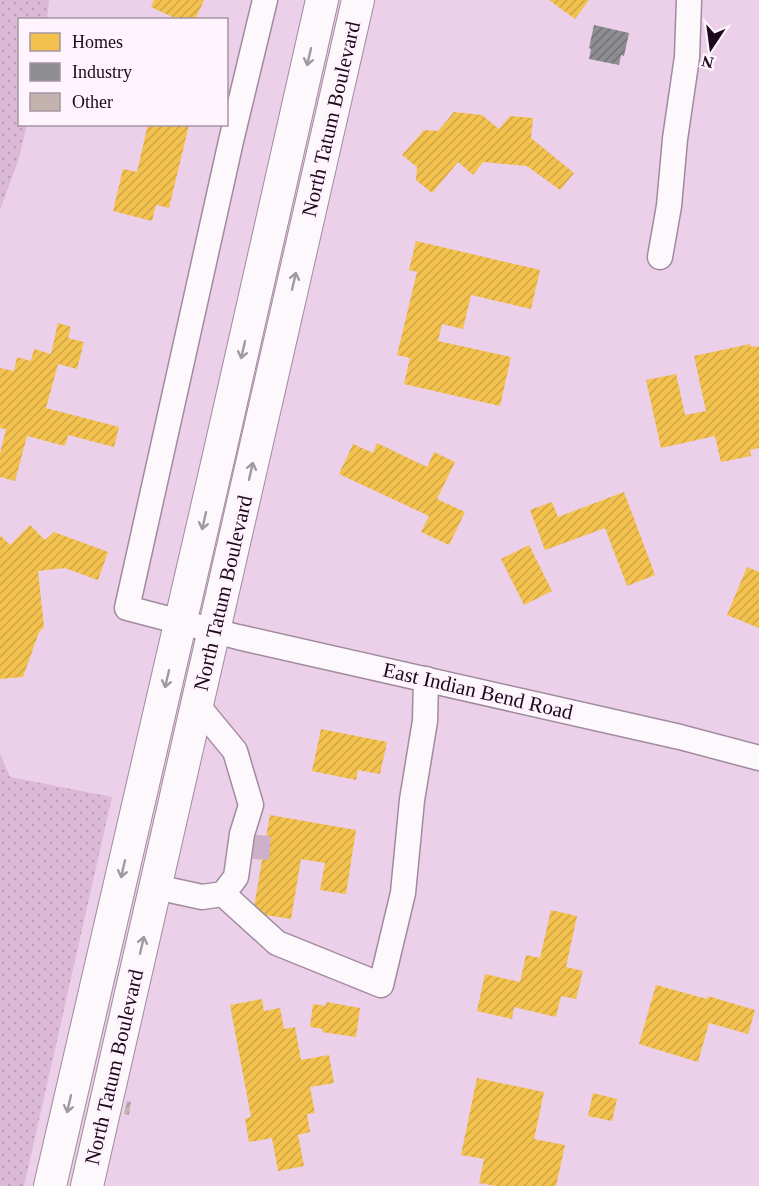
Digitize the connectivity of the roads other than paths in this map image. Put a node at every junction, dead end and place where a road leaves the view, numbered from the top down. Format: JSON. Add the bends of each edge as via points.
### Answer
{"nodes":[{"id":1,"x":265,"y":0,"type":"edge"},
{"id":2,"x":322,"y":0,"type":"edge"},
{"id":3,"x":358,"y":0,"type":"edge"},
{"id":4,"x":689,"y":0,"type":"edge"},
{"id":5,"x":660,"y":257,"type":"dead end"},
{"id":6,"x":197,"y":626,"type":"junction"},
{"id":7,"x":426,"y":679,"type":"junction"},
{"id":8,"x":197,"y":705,"type":"junction"},
{"id":9,"x":759,"y":758,"type":"edge"},
{"id":10,"x":251,"y":805,"type":"junction"},
{"id":11,"x":259,"y":835,"type":"tunnel mouth"},
{"id":12,"x":257,"y":859,"type":"tunnel mouth"},
{"id":13,"x":156,"y":886,"type":"junction"},
{"id":14,"x":229,"y":886,"type":"junction"},
{"id":15,"x":50,"y":1186,"type":"edge"},
{"id":16,"x":87,"y":1186,"type":"edge"}],
"edges":[{"from":1,"to":6,"type":"street","name":"North Tatum Boulevard","via":[[127,608]]},
{"from":2,"to":6,"type":"main road","name":"North Tatum Boulevard","one_way":true,"via":[[220,452]]},
{"from":6,"to":3,"type":"main road","name":"North Tatum Boulevard","one_way":true},
{"from":4,"to":5,"type":"street","via":[[687,57]]},
{"from":6,"to":7,"type":"street","name":"East Indian Bend Road"},
{"from":6,"to":8,"type":"main road","name":"North Tatum Boulevard"},
{"from":6,"to":15,"type":"main road","name":"North Tatum Boulevard","one_way":true},
{"from":7,"to":9,"type":"street","name":"East Indian Bend Road"},
{"from":7,"to":14,"type":"street","via":[[425,721],[403,893],[381,985],[277,943]]},
{"from":8,"to":10,"type":"street","via":[[235,751]]},
{"from":8,"to":13,"type":"main road","name":"North Tatum Boulevard"},
{"from":10,"to":11,"type":"street"},
{"from":10,"to":14,"type":"street"},
{"from":12,"to":14,"type":"street"},
{"from":13,"to":14,"type":"street","via":[[202,897]]},
{"from":16,"to":13,"type":"main road","name":"North Tatum Boulevard","one_way":true}]}
